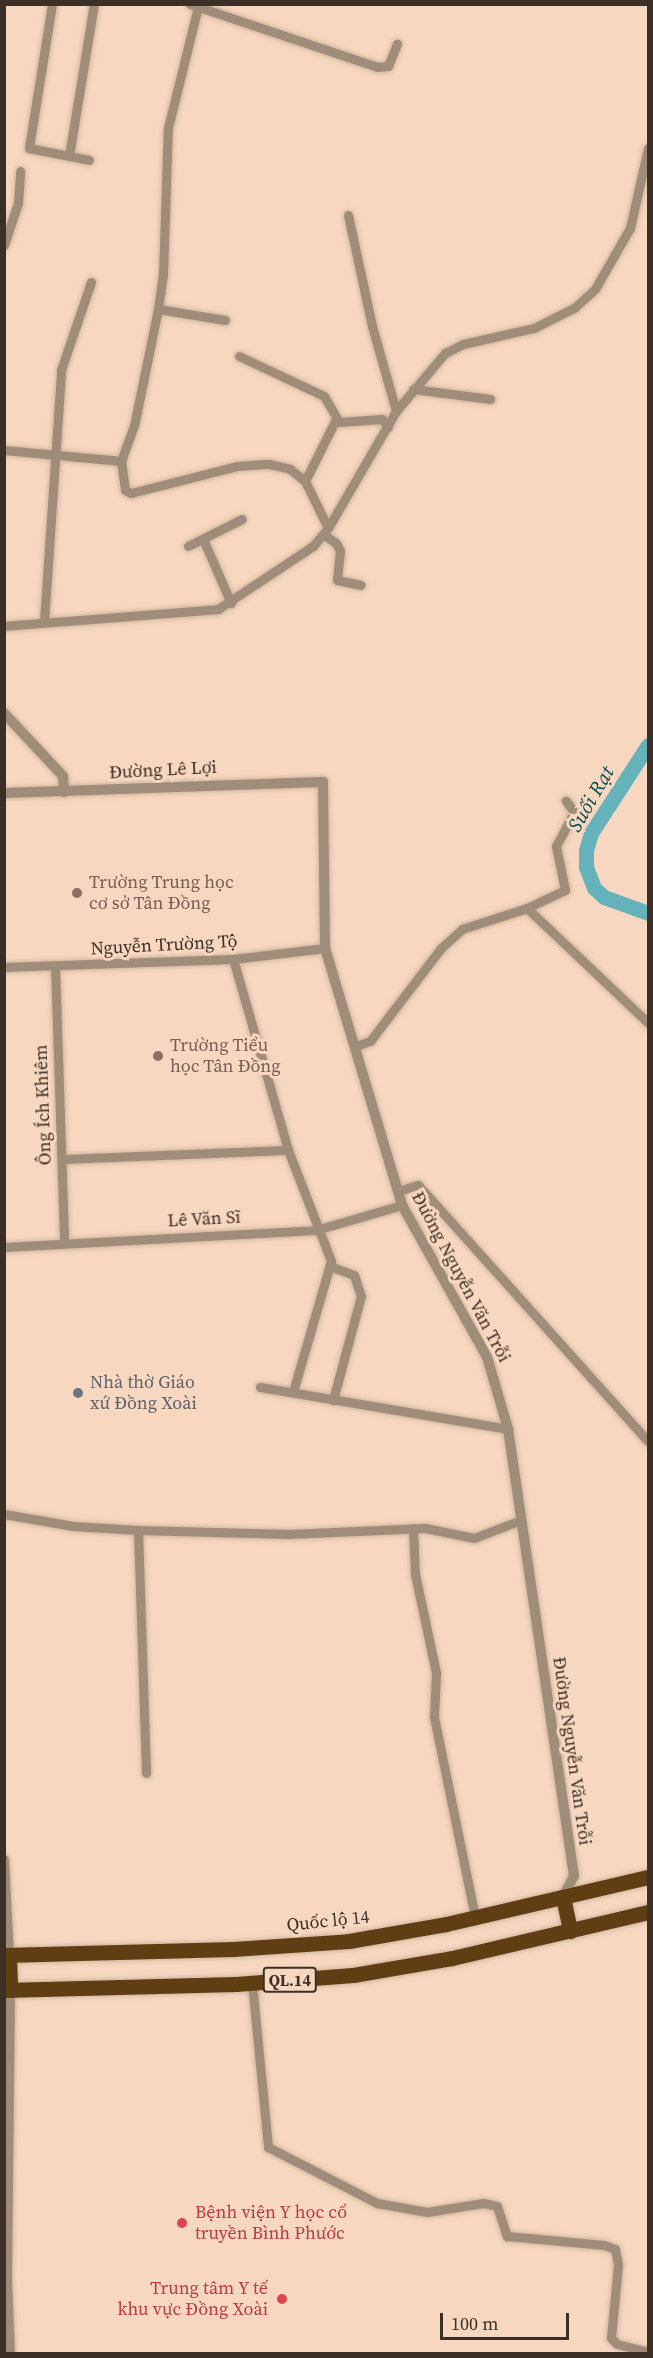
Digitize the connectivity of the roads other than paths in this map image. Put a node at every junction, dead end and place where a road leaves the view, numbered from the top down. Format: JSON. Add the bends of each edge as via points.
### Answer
{"nodes":[{"id":1,"x":52,"y":4,"type":"edge"},
{"id":2,"x":94,"y":4,"type":"edge"},
{"id":3,"x":194,"y":6,"type":"edge"},
{"id":4,"x":397,"y":44,"type":"dead end"},
{"id":5,"x":648,"y":148,"type":"edge"},
{"id":6,"x":69,"y":156,"type":"junction"},
{"id":7,"x":89,"y":160,"type":"dead end"},
{"id":8,"x":20,"y":171,"type":"dead end"},
{"id":9,"x":348,"y":215,"type":"dead end"},
{"id":10,"x":4,"y":245,"type":"edge"},
{"id":11,"x":91,"y":282,"type":"dead end"},
{"id":12,"x":158,"y":309,"type":"junction"},
{"id":13,"x":225,"y":320,"type":"dead end"},
{"id":14,"x":239,"y":356,"type":"dead end"},
{"id":15,"x":413,"y":389,"type":"junction"},
{"id":16,"x":490,"y":399,"type":"dead end"},
{"id":17,"x":396,"y":411,"type":"junction"},
{"id":18,"x":336,"y":419,"type":"junction"},
{"id":19,"x":388,"y":427,"type":"junction"},
{"id":20,"x":4,"y":450,"type":"edge"},
{"id":21,"x":56,"y":454,"type":"junction"},
{"id":22,"x":121,"y":461,"type":"junction"},
{"id":23,"x":305,"y":481,"type":"junction"},
{"id":24,"x":242,"y":519,"type":"dead end"},
{"id":25,"x":326,"y":532,"type":"junction"},
{"id":26,"x":203,"y":539,"type":"junction"},
{"id":27,"x":189,"y":546,"type":"dead end"},
{"id":28,"x":360,"y":585,"type":"dead end"},
{"id":29,"x":231,"y":603,"type":"junction"},
{"id":30,"x":44,"y":622,"type":"junction"},
{"id":31,"x":4,"y":626,"type":"edge"},
{"id":32,"x":4,"y":713,"type":"edge"},
{"id":33,"x":323,"y":782,"type":"joint"},
{"id":34,"x":64,"y":792,"type":"junction"},
{"id":35,"x":4,"y":793,"type":"edge"},
{"id":36,"x":566,"y":801,"type":"dead end"},
{"id":37,"x":527,"y":908,"type":"junction"},
{"id":38,"x":325,"y":948,"type":"junction"},
{"id":39,"x":233,"y":959,"type":"junction"},
{"id":40,"x":55,"y":966,"type":"junction"},
{"id":41,"x":4,"y":967,"type":"edge"},
{"id":42,"x":648,"y":1023,"type":"edge"},
{"id":43,"x":356,"y":1046,"type":"junction"},
{"id":44,"x":288,"y":1150,"type":"junction"},
{"id":45,"x":62,"y":1159,"type":"junction"},
{"id":46,"x":398,"y":1191,"type":"junction"},
{"id":47,"x":402,"y":1205,"type":"junction"},
{"id":48,"x":316,"y":1230,"type":"junction"},
{"id":49,"x":64,"y":1243,"type":"junction"},
{"id":50,"x":4,"y":1247,"type":"edge"},
{"id":51,"x":332,"y":1267,"type":"junction"},
{"id":52,"x":260,"y":1387,"type":"dead end"},
{"id":53,"x":293,"y":1392,"type":"junction"},
{"id":54,"x":333,"y":1400,"type":"junction"},
{"id":55,"x":508,"y":1429,"type":"junction"},
{"id":56,"x":648,"y":1442,"type":"edge"},
{"id":57,"x":4,"y":1514,"type":"edge"},
{"id":58,"x":521,"y":1520,"type":"junction"},
{"id":59,"x":412,"y":1528,"type":"junction"},
{"id":60,"x":138,"y":1530,"type":"junction"},
{"id":61,"x":146,"y":1773,"type":"dead end"},
{"id":62,"x":4,"y":1860,"type":"edge"},
{"id":63,"x":648,"y":1877,"type":"edge"},
{"id":64,"x":563,"y":1897,"type":"junction"},
{"id":65,"x":648,"y":1912,"type":"edge"},
{"id":66,"x":475,"y":1916,"type":"junction"},
{"id":67,"x":570,"y":1930,"type":"junction"},
{"id":68,"x":7,"y":1955,"type":"edge"},
{"id":69,"x":252,"y":1983,"type":"junction"},
{"id":70,"x":7,"y":1990,"type":"edge"},
{"id":71,"x":6,"y":2320,"type":"edge"},
{"id":72,"x":648,"y":2352,"type":"edge"},
{"id":73,"x":10,"y":2354,"type":"edge"}],
"edges":[{"from":1,"to":6,"type":"street","via":[[28,142],[33,151]]},
{"from":2,"to":6,"type":"street"},
{"from":3,"to":4,"type":"street","via":[[377,67],[388,66]]},
{"from":3,"to":12,"type":"street","via":[[168,128],[163,275]]},
{"from":5,"to":15,"type":"street","via":[[630,228],[596,289],[574,308],[534,328],[463,344],[446,353]]},
{"from":6,"to":7,"type":"street"},
{"from":8,"to":10,"type":"street","via":[[18,203]]},
{"from":9,"to":17,"type":"street","via":[[372,326]]},
{"from":11,"to":21,"type":"street","via":[[63,359]]},
{"from":12,"to":13,"type":"street"},
{"from":12,"to":22,"type":"street","via":[[134,426]]},
{"from":14,"to":18,"type":"street","via":[[324,396]]},
{"from":15,"to":16,"type":"street"},
{"from":15,"to":17,"type":"street"},
{"from":17,"to":19,"type":"street"},
{"from":18,"to":19,"type":"street","via":[[344,423],[382,419]]},
{"from":18,"to":23,"type":"street"},
{"from":19,"to":25,"type":"street"},
{"from":20,"to":21,"type":"street"},
{"from":21,"to":22,"type":"street"},
{"from":21,"to":30,"type":"street"},
{"from":22,"to":23,"type":"street","via":[[125,490],[131,493],[253,464],[290,470]]},
{"from":23,"to":25,"type":"street"},
{"from":24,"to":26,"type":"street"},
{"from":25,"to":28,"type":"street","via":[[340,551],[337,580]]},
{"from":25,"to":29,"type":"street"},
{"from":26,"to":27,"type":"street"},
{"from":26,"to":29,"type":"street"},
{"from":29,"to":30,"type":"street","via":[[218,609]]},
{"from":30,"to":31,"type":"street"},
{"from":32,"to":34,"type":"street","via":[[63,776]]},
{"from":33,"to":34,"type":"street","name":"Đường Lê Lợi"},
{"from":33,"to":38,"type":"street","name":"Đường Nguyễn Văn Trỗi"},
{"from":34,"to":35,"type":"street","name":"Đường Lê Lợi"},
{"from":36,"to":37,"type":"street","via":[[574,812],[556,846],[565,890]]},
{"from":37,"to":42,"type":"street"},
{"from":37,"to":43,"type":"street","via":[[462,929],[441,948],[370,1041]]},
{"from":38,"to":39,"type":"street","name":"Nguyễn Trường Tộ"},
{"from":38,"to":43,"type":"street","name":"Đường Nguyễn Văn Trỗi"},
{"from":39,"to":40,"type":"street","name":"Nguyễn Trường Tộ"},
{"from":39,"to":44,"type":"street"},
{"from":40,"to":41,"type":"street","name":"Nguyễn Trường Tộ"},
{"from":40,"to":45,"type":"street","name":"Ông Ích Khiêm"},
{"from":43,"to":46,"type":"street","name":"Đường Nguyễn Văn Trỗi"},
{"from":44,"to":45,"type":"street"},
{"from":44,"to":48,"type":"street"},
{"from":45,"to":49,"type":"street","name":"Ông Ích Khiêm"},
{"from":46,"to":47,"type":"street","name":"Đường Nguyễn Văn Trỗi"},
{"from":46,"to":56,"type":"street","via":[[418,1185]]},
{"from":47,"to":48,"type":"street","name":"Lê Văn Sĩ"},
{"from":47,"to":55,"type":"street","name":"Đường Nguyễn Văn Trỗi","via":[[487,1357]]},
{"from":48,"to":49,"type":"street","name":"Lê Văn Sĩ"},
{"from":48,"to":51,"type":"street"},
{"from":49,"to":50,"type":"street","name":"Lê Văn Sĩ"},
{"from":51,"to":53,"type":"street"},
{"from":51,"to":54,"type":"street","via":[[354,1275],[361,1296]]},
{"from":52,"to":53,"type":"street"},
{"from":53,"to":54,"type":"street"},
{"from":54,"to":55,"type":"street"},
{"from":55,"to":58,"type":"street","name":"Đường Nguyễn Văn Trỗi"},
{"from":57,"to":60,"type":"street","via":[[74,1526]]},
{"from":58,"to":59,"type":"street","via":[[474,1538]]},
{"from":58,"to":64,"type":"street","name":"Đường Nguyễn Văn Trỗi","via":[[574,1876]]},
{"from":59,"to":60,"type":"street","via":[[290,1534]]},
{"from":59,"to":66,"type":"street","via":[[415,1574],[436,1673],[434,1717]]},
{"from":60,"to":61,"type":"street"},
{"from":62,"to":68,"type":"street"},
{"from":63,"to":64,"type":"highway","name":"Quốc lộ 14","number":"QL.14"},
{"from":64,"to":66,"type":"highway","name":"Quốc lộ 14","number":"QL.14"},
{"from":64,"to":67,"type":"highway"},
{"from":65,"to":67,"type":"highway","number":"QL.14"},
{"from":66,"to":68,"type":"highway","name":"Quốc lộ 14","number":"QL.14","via":[[349,1941],[233,1949]]},
{"from":67,"to":69,"type":"highway","number":"QL.14","via":[[452,1958],[353,1975]]},
{"from":68,"to":70,"type":"highway"},
{"from":69,"to":70,"type":"highway","number":"QL.14"},
{"from":69,"to":72,"type":"street","via":[[268,2147],[377,2203],[427,2212],[483,2203],[497,2206],[507,2236],[615,2249],[618,2265],[611,2338],[617,2344]]},
{"from":70,"to":71,"type":"street"},
{"from":71,"to":73,"type":"street"}]}
